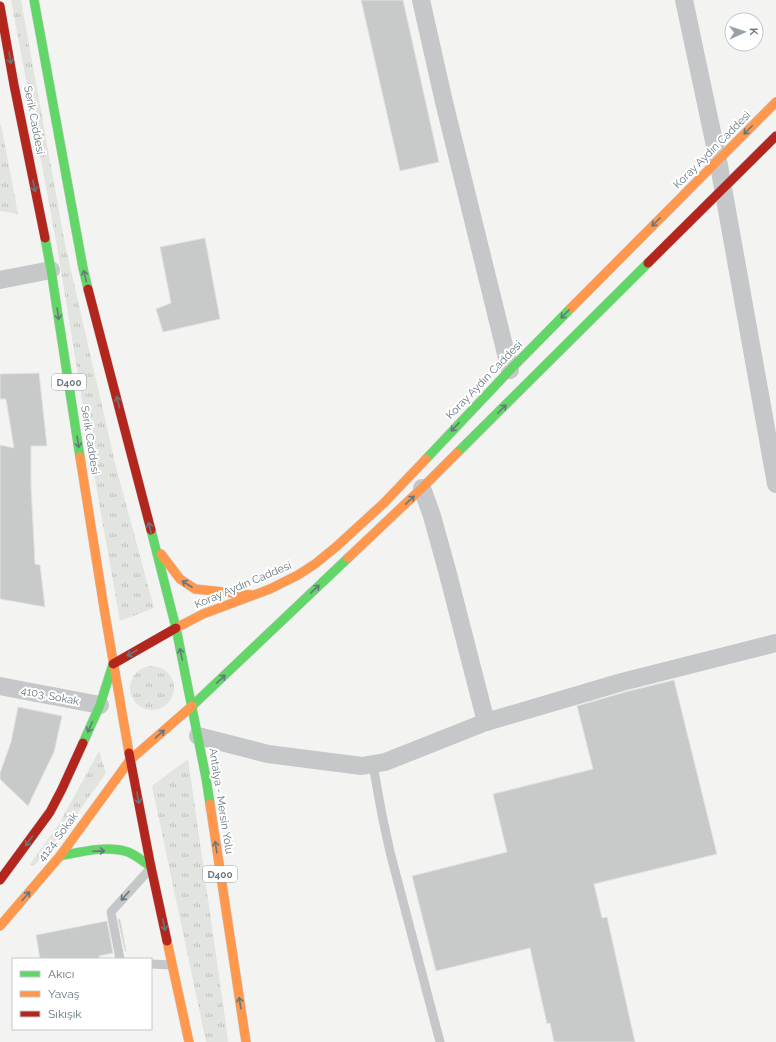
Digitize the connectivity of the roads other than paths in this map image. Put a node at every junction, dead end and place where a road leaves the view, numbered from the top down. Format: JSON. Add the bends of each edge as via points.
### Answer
{"nodes":[{"id":1,"x":34,"y":0,"type":"edge"},
{"id":2,"x":421,"y":0,"type":"edge"},
{"id":3,"x":684,"y":0,"type":"edge"},
{"id":4,"x":0,"y":6,"type":"edge"},
{"id":5,"x":776,"y":102,"type":"edge"},
{"id":6,"x":776,"y":136,"type":"edge"},
{"id":7,"x":718,"y":160,"type":"junction"},
{"id":8,"x":723,"y":189,"type":"junction"},
{"id":9,"x":51,"y":270,"type":"junction"},
{"id":10,"x":0,"y":280,"type":"edge"},
{"id":11,"x":510,"y":370,"type":"junction"},
{"id":12,"x":776,"y":484,"type":"edge"},
{"id":13,"x":422,"y":488,"type":"junction"},
{"id":14,"x":154,"y":544,"type":"junction"},
{"id":15,"x":252,"y":595,"type":"junction"},
{"id":16,"x":176,"y":628,"type":"junction"},
{"id":17,"x":776,"y":643,"type":"edge"},
{"id":18,"x":113,"y":664,"type":"junction"},
{"id":19,"x":0,"y":686,"type":"edge"},
{"id":20,"x":100,"y":705,"type":"junction"},
{"id":21,"x":192,"y":706,"type":"junction"},
{"id":22,"x":486,"y":722,"type":"junction"},
{"id":23,"x":198,"y":736,"type":"junction"},
{"id":24,"x":130,"y":760,"type":"junction"},
{"id":25,"x":373,"y":765,"type":"junction"},
{"id":26,"x":60,"y":856,"type":"junction"},
{"id":27,"x":152,"y":867,"type":"junction"},
{"id":28,"x":0,"y":880,"type":"edge"},
{"id":29,"x":0,"y":926,"type":"edge"},
{"id":30,"x":120,"y":958,"type":"edge"},
{"id":31,"x":152,"y":964,"type":"edge"},
{"id":32,"x":173,"y":965,"type":"junction"},
{"id":33,"x":189,"y":1042,"type":"edge"},
{"id":34,"x":246,"y":1042,"type":"edge"},
{"id":35,"x":440,"y":1042,"type":"edge"}],
"edges":[{"from":14,"to":1,"type":"main road","name":"Serik Caddesi","number":"D400","one_way":true,"via":[[83,268]]},
{"from":2,"to":11,"type":"street"},
{"from":3,"to":7,"type":"street"},
{"from":4,"to":9,"type":"main road","name":"Serik Caddesi","number":"D400","one_way":true},
{"from":5,"to":7,"type":"main road","name":"Koray Aydın Caddesi","one_way":true},
{"from":6,"to":8,"type":"main road","name":"4124. Sokak"},
{"from":7,"to":8,"type":"street"},
{"from":7,"to":11,"type":"main road","name":"Koray Aydın Caddesi","one_way":true},
{"from":8,"to":12,"type":"street"},
{"from":13,"to":8,"type":"main road","name":"4124. Sokak","one_way":true},
{"from":9,"to":10,"type":"street"},
{"from":9,"to":18,"type":"main road","name":"Serik Caddesi","number":"D400","one_way":true},
{"from":11,"to":15,"type":"main road","name":"Koray Aydın Caddesi","one_way":true,"via":[[384,503],[337,546],[298,575]]},
{"from":21,"to":13,"type":"main road","name":"4124. Sokak","one_way":true},
{"from":13,"to":22,"type":"street","via":[[446,567]]},
{"from":15,"to":14,"type":"main road","one_way":true,"via":[[195,589],[180,579]]},
{"from":14,"to":16,"type":"main road","name":"Serik Caddesi","number":"D400"},
{"from":15,"to":16,"type":"main road","name":"Koray Aydın Caddesi","via":[[203,614]]},
{"from":16,"to":18,"type":"main road","name":"Koray Aydın Caddesi","one_way":true},
{"from":21,"to":16,"type":"main road","name":"Serik Caddesi","number":"D400","one_way":true},
{"from":17,"to":22,"type":"street","via":[[622,682]]},
{"from":18,"to":20,"type":"main road"},
{"from":18,"to":24,"type":"main road","name":"Serik Caddesi","number":"D400"},
{"from":19,"to":20,"type":"street","name":"4103. Sokak"},
{"from":20,"to":28,"type":"main road","one_way":true,"via":[[50,812]]},
{"from":21,"to":23,"type":"main road","name":"Antalya - Mersin Yolu","number":"D400"},
{"from":24,"to":21,"type":"main road","name":"4124. Sokak","one_way":true},
{"from":22,"to":25,"type":"street"},
{"from":23,"to":25,"type":"street","via":[[268,754],[362,766]]},
{"from":34,"to":23,"type":"main road","name":"Antalya - Mersin Yolu","number":"D400","one_way":true},
{"from":24,"to":26,"type":"main road","name":"4124. Sokak"},
{"from":24,"to":27,"type":"main road","number":"D400","one_way":true},
{"from":25,"to":35,"type":"lane","via":[[390,852]]},
{"from":26,"to":27,"type":"main road","one_way":true,"via":[[84,851],[115,850],[128,852]]},
{"from":29,"to":26,"type":"main road","name":"4124. Sokak","one_way":true},
{"from":27,"to":30,"type":"lane","one_way":true,"via":[[111,912]]},
{"from":27,"to":32,"type":"main road","number":"D400","one_way":true},
{"from":31,"to":32,"type":"lane"},
{"from":32,"to":33,"type":"main road","number":"D400"}]}
